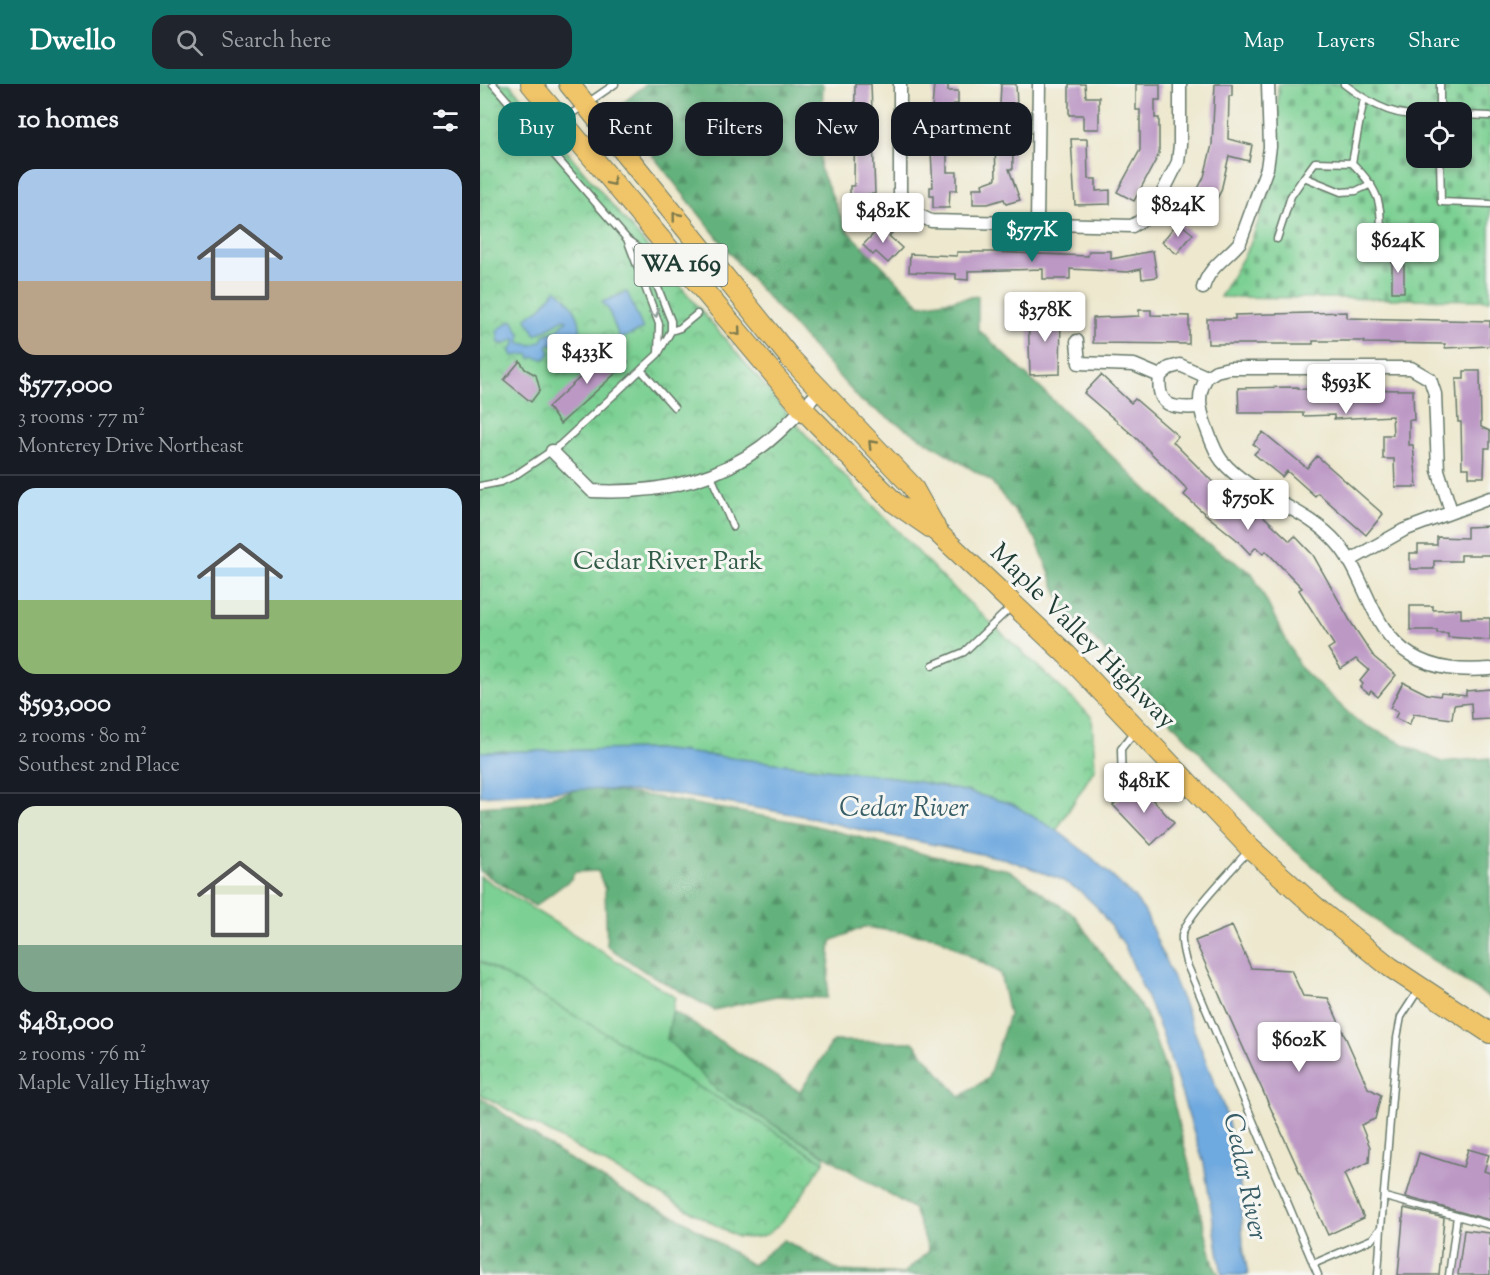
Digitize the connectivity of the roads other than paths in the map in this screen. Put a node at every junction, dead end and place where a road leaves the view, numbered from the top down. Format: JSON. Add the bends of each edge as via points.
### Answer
{"nodes":[{"id":1,"x":493,"y":84,"type":"edge"},
{"id":2,"x":531,"y":84,"type":"edge"},
{"id":3,"x":570,"y":84,"type":"edge"},
{"id":4,"x":615,"y":84,"type":"edge"},
{"id":5,"x":900,"y":84,"type":"edge"},
{"id":6,"x":1039,"y":84,"type":"edge"},
{"id":7,"x":1180,"y":84,"type":"edge"},
{"id":8,"x":1268,"y":84,"type":"edge"},
{"id":9,"x":1344,"y":84,"type":"edge"},
{"id":10,"x":1440,"y":84,"type":"edge"},
{"id":11,"x":1364,"y":98,"type":"junction"},
{"id":12,"x":546,"y":102,"type":"edge"},
{"id":13,"x":1440,"y":102,"type":"edge"},
{"id":14,"x":585,"y":104,"type":"junction"},
{"id":15,"x":576,"y":110,"type":"edge"},
{"id":16,"x":1406,"y":114,"type":"edge"},
{"id":17,"x":1472,"y":115,"type":"edge"},
{"id":18,"x":1490,"y":116,"type":"edge"},
{"id":19,"x":576,"y":139,"type":"edge"},
{"id":20,"x":1352,"y":163,"type":"junction"},
{"id":21,"x":1440,"y":168,"type":"edge"},
{"id":22,"x":1304,"y":177,"type":"junction"},
{"id":23,"x":1371,"y":184,"type":"junction"},
{"id":24,"x":1490,"y":204,"type":"edge"},
{"id":25,"x":1037,"y":224,"type":"junction"},
{"id":26,"x":627,"y":239,"type":"junction"},
{"id":27,"x":1276,"y":239,"type":"dead end"},
{"id":28,"x":1379,"y":257,"type":"dead end"},
{"id":29,"x":1203,"y":288,"type":"dead end"},
{"id":30,"x":698,"y":314,"type":"dead end"},
{"id":31,"x":671,"y":331,"type":"junction"},
{"id":32,"x":1077,"y":341,"type":"dead end"},
{"id":33,"x":658,"y":354,"type":"junction"},
{"id":34,"x":641,"y":370,"type":"junction"},
{"id":35,"x":1160,"y":376,"type":"junction"},
{"id":36,"x":1207,"y":377,"type":"junction"},
{"id":37,"x":821,"y":390,"type":"junction"},
{"id":38,"x":674,"y":407,"type":"dead end"},
{"id":39,"x":1199,"y":407,"type":"junction"},
{"id":40,"x":802,"y":408,"type":"junction"},
{"id":41,"x":552,"y":451,"type":"junction"},
{"id":42,"x":711,"y":476,"type":"junction"},
{"id":43,"x":480,"y":486,"type":"edge"},
{"id":44,"x":1490,"y":498,"type":"edge"},
{"id":45,"x":1451,"y":511,"type":"junction"},
{"id":46,"x":733,"y":527,"type":"dead end"},
{"id":47,"x":937,"y":532,"type":"junction"},
{"id":48,"x":1349,"y":561,"type":"junction"},
{"id":49,"x":1014,"y":605,"type":"junction"},
{"id":50,"x":933,"y":665,"type":"dead end"},
{"id":51,"x":1490,"y":669,"type":"edge"},
{"id":52,"x":1138,"y":729,"type":"junction"},
{"id":53,"x":1122,"y":787,"type":"dead end"},
{"id":54,"x":1250,"y":848,"type":"junction"},
{"id":55,"x":1420,"y":987,"type":"junction"},
{"id":56,"x":1490,"y":1033,"type":"edge"},
{"id":57,"x":1385,"y":1197,"type":"junction"},
{"id":58,"x":1457,"y":1216,"type":"junction"},
{"id":59,"x":1490,"y":1225,"type":"edge"},
{"id":60,"x":1381,"y":1228,"type":"junction"},
{"id":61,"x":1313,"y":1264,"type":"junction"},
{"id":62,"x":1318,"y":1275,"type":"edge"},
{"id":63,"x":1378,"y":1275,"type":"edge"},
{"id":64,"x":1449,"y":1275,"type":"edge"}],
"edges":[{"from":1,"to":26,"type":"lane"},
{"from":2,"to":12,"type":"main road","name":"Maple Valley Highway","number":"WA 169"},
{"from":3,"to":14,"type":"main road","name":"Maple Valley Highway","number":"WA 169"},
{"from":4,"to":14,"type":"lane"},
{"from":5,"to":25,"type":"street","via":[[900,193],[914,214],[931,221]]},
{"from":6,"to":25,"type":"street"},
{"from":7,"to":25,"type":"street","via":[[1178,162],[1147,219],[1132,226]]},
{"from":8,"to":29,"type":"street","via":[[1267,168],[1240,242],[1219,260]]},
{"from":9,"to":11,"type":"lane"},
{"from":10,"to":13,"type":"lane"},
{"from":11,"to":16,"type":"lane","via":[[1391,112]]},
{"from":11,"to":20,"type":"lane"},
{"from":14,"to":15,"type":"lane"},
{"from":37,"to":14,"type":"main road","name":"Maple Valley Highway","number":"WA 169","one_way":true,"via":[[791,359]]},
{"from":17,"to":18,"type":"lane"},
{"from":19,"to":40,"type":"main road","name":"Maple Valley Highway","number":"WA 169","one_way":true},
{"from":20,"to":22,"type":"lane","via":[[1315,162]]},
{"from":20,"to":23,"type":"lane"},
{"from":21,"to":24,"type":"lane","via":[[1441,202]]},
{"from":22,"to":23,"type":"lane","via":[[1341,192]]},
{"from":22,"to":27,"type":"lane","via":[[1296,184]]},
{"from":23,"to":28,"type":"lane","via":[[1381,205]]},
{"from":26,"to":31,"type":"lane","via":[[643,250],[671,321]]},
{"from":26,"to":33,"type":"lane","one_way":true,"via":[[659,324]]},
{"from":30,"to":31,"type":"lane"},
{"from":31,"to":33,"type":"lane"},
{"from":32,"to":35,"type":"street","via":[[1079,363],[1134,365]]},
{"from":33,"to":34,"type":"lane"},
{"from":34,"to":38,"type":"lane"},
{"from":34,"to":41,"type":"lane"},
{"from":35,"to":36,"type":"street","via":[[1180,365]]},
{"from":35,"to":39,"type":"street","via":[[1158,389],[1163,400],[1172,406]]},
{"from":36,"to":39,"type":"street","via":[[1200,389]]},
{"from":36,"to":45,"type":"street","via":[[1229,368],[1412,368],[1430,379],[1435,394],[1438,470]]},
{"from":37,"to":40,"type":"street"},
{"from":47,"to":37,"type":"main road","name":"Maple Valley Highway","number":"WA 169","one_way":true,"via":[[912,486]]},
{"from":39,"to":48,"type":"street","via":[[1222,461],[1234,473],[1324,531]]},
{"from":40,"to":42,"type":"street","via":[[762,446]]},
{"from":40,"to":47,"type":"main road","name":"Maple Valley Highway","number":"WA 169","via":[[895,503]]},
{"from":41,"to":42,"type":"street","via":[[592,491],[655,489]]},
{"from":41,"to":43,"type":"lane","via":[[501,482]]},
{"from":42,"to":46,"type":"lane"},
{"from":44,"to":45,"type":"street"},
{"from":45,"to":48,"type":"street","via":[[1404,530]]},
{"from":47,"to":49,"type":"main road","name":"Maple Valley Highway","number":"WA 169"},
{"from":48,"to":51,"type":"street","via":[[1389,638],[1412,656],[1460,671]]},
{"from":49,"to":50,"type":"lane","via":[[964,652]]},
{"from":49,"to":52,"type":"main road","name":"Maple Valley Highway","number":"WA 169"},
{"from":52,"to":53,"type":"lane","via":[[1121,749]]},
{"from":52,"to":54,"type":"main road","name":"Maple Valley Highway","number":"WA 169"},
{"from":54,"to":55,"type":"main road","name":"Maple Valley Highway","number":"WA 169","via":[[1349,935]]},
{"from":54,"to":61,"type":"lane","via":[[1190,919],[1182,933],[1182,947]]},
{"from":55,"to":56,"type":"main road","name":"Maple Valley Highway","number":"WA 169"},
{"from":55,"to":57,"type":"lane","via":[[1401,1017],[1396,1038]]},
{"from":57,"to":58,"type":"lane"},
{"from":57,"to":60,"type":"lane"},
{"from":58,"to":59,"type":"lane"},
{"from":58,"to":64,"type":"lane"},
{"from":60,"to":61,"type":"lane","via":[[1372,1239]]},
{"from":60,"to":63,"type":"lane"},
{"from":61,"to":62,"type":"lane"}]}
